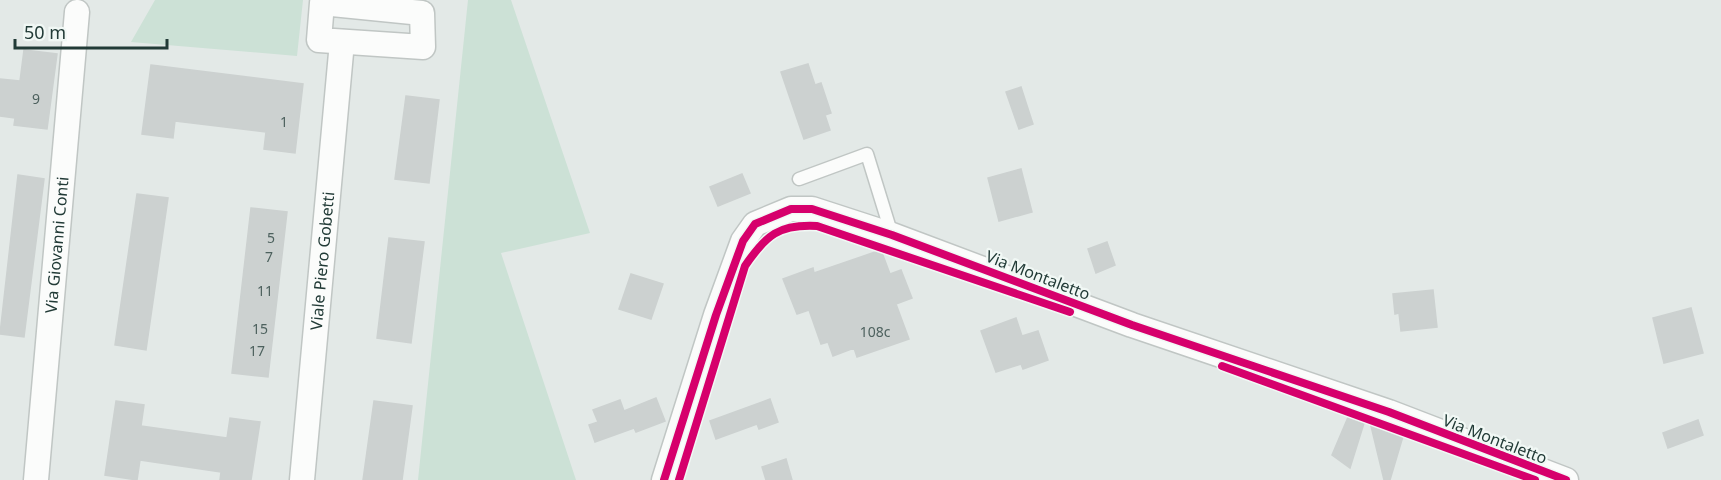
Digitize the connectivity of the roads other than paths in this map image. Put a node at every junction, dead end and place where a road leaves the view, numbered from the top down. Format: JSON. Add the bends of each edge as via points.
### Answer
{"nodes":[{"id":1,"x":77,"y":12,"type":"dead end"},
{"id":2,"x":342,"y":42,"type":"dead end"},
{"id":3,"x":799,"y":179,"type":"dead end"},
{"id":4,"x":892,"y":235,"type":"junction"},
{"id":5,"x":36,"y":480,"type":"edge"},
{"id":6,"x":302,"y":480,"type":"edge"},
{"id":7,"x":664,"y":480,"type":"edge"},
{"id":8,"x":1566,"y":480,"type":"edge"}],
"edges":[{"from":1,"to":5,"type":"street","name":"Via Giovanni Conti"},
{"from":2,"to":6,"type":"street","name":"Viale Piero Gobetti"},
{"from":3,"to":4,"type":"lane","via":[[867,154]]},
{"from":4,"to":7,"type":"street","name":"Via Montaletto","via":[[812,210],[791,209],[755,224],[743,241],[716,315]]},
{"from":4,"to":8,"type":"street","name":"Via Montaletto","via":[[1132,325],[1389,412]]}]}
